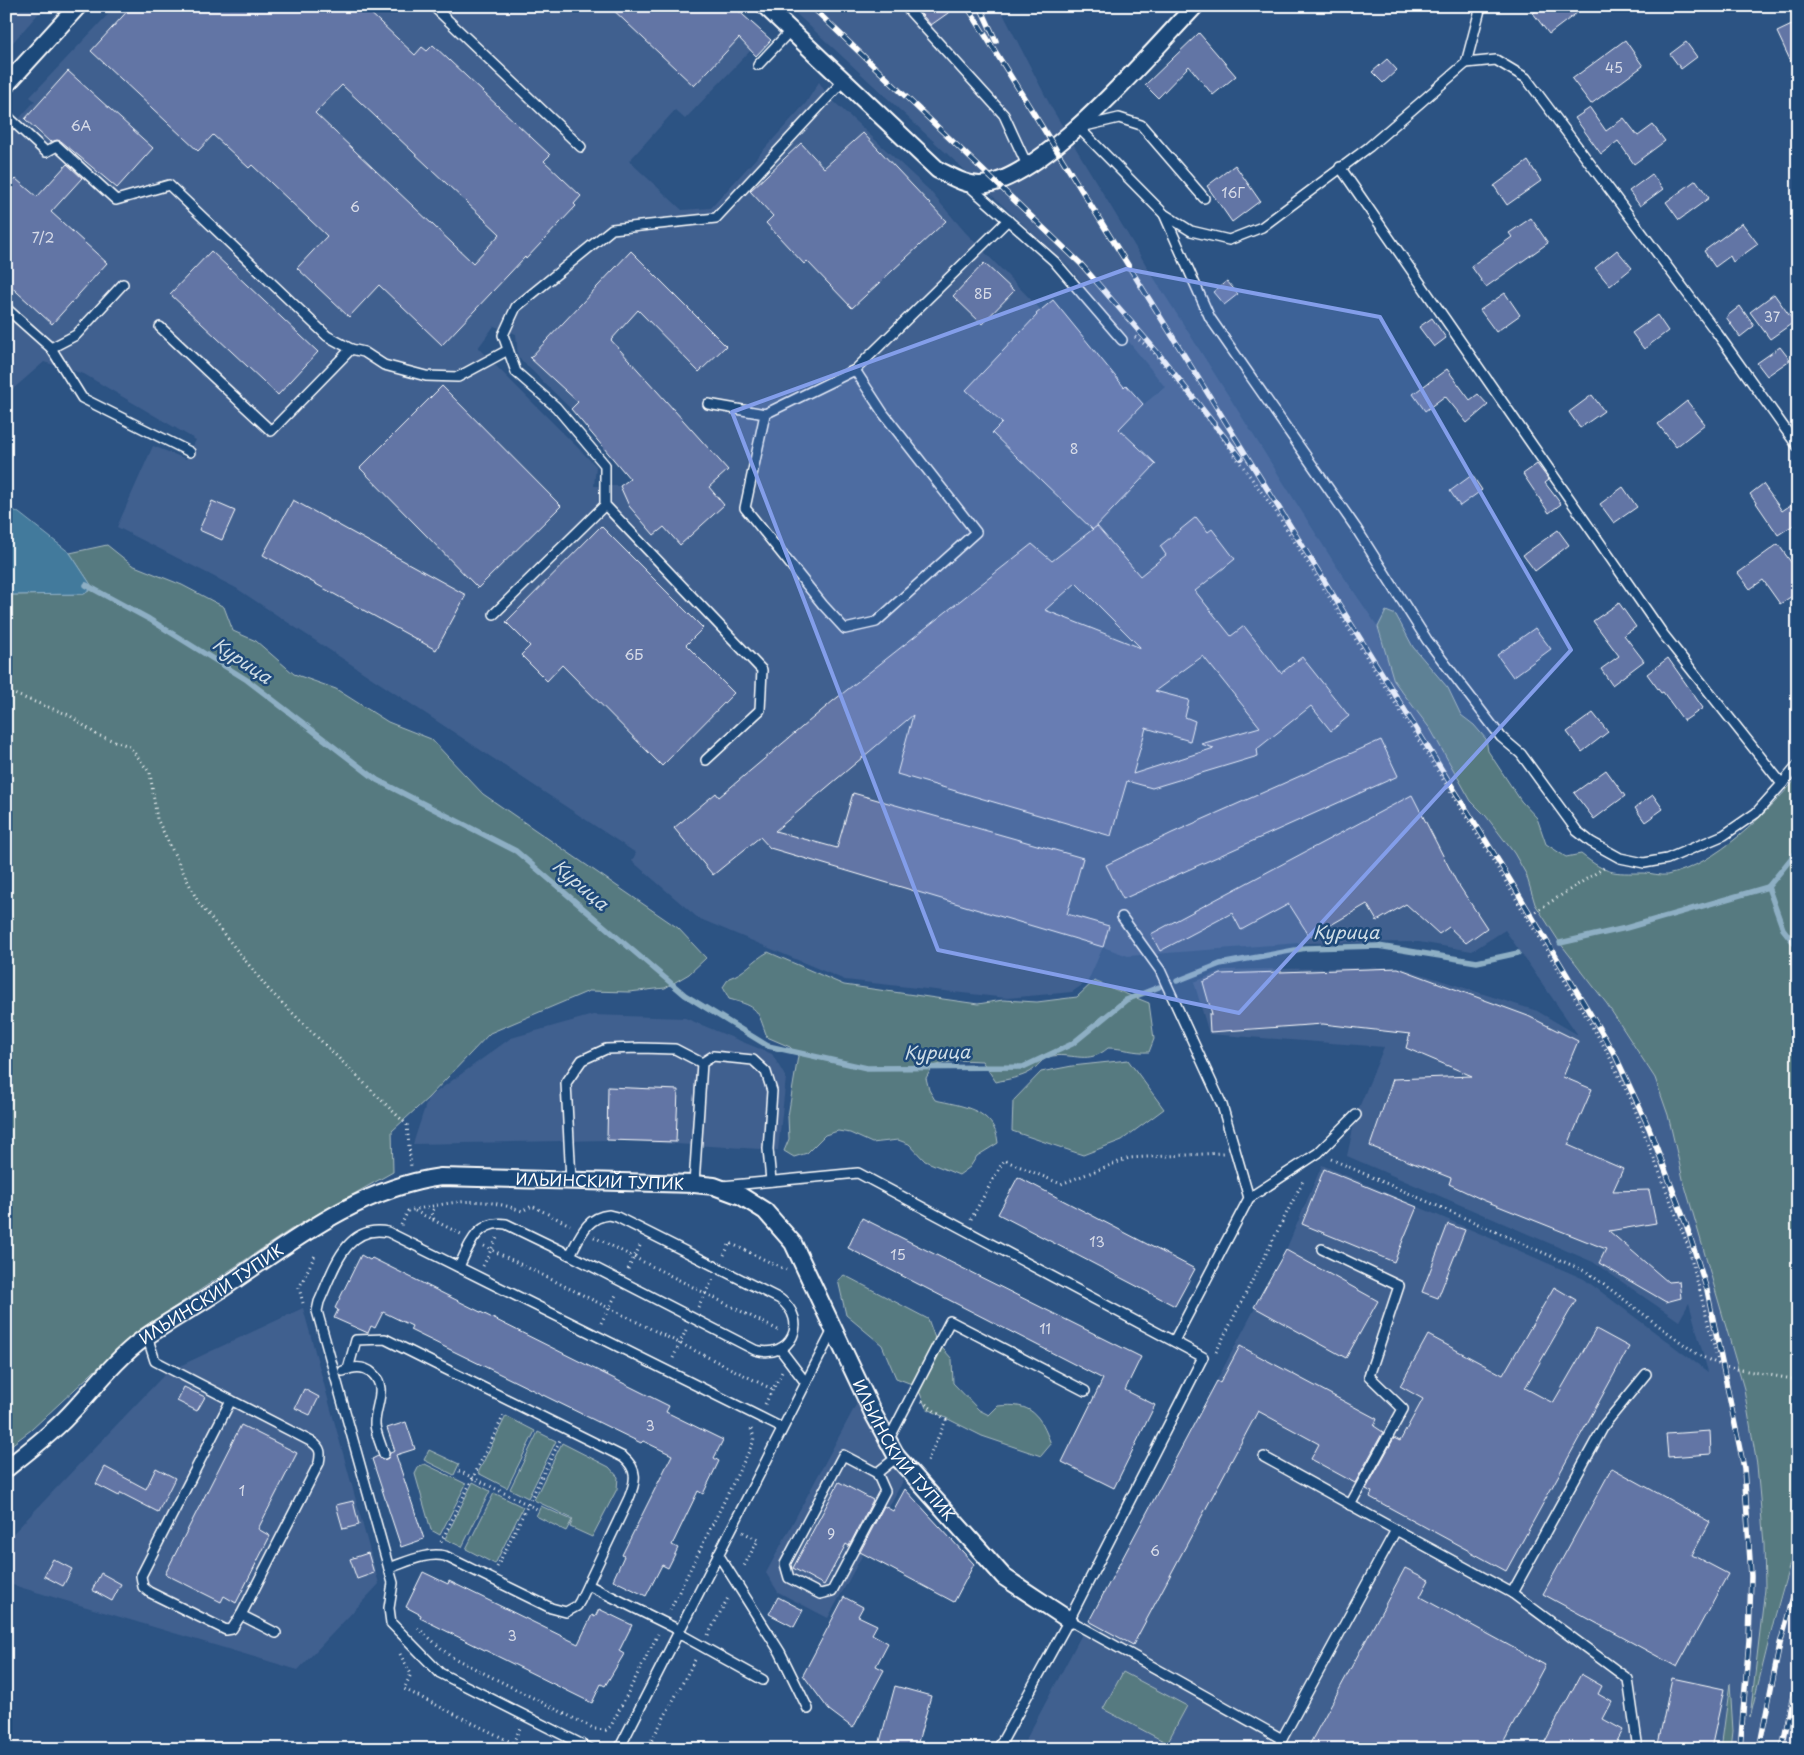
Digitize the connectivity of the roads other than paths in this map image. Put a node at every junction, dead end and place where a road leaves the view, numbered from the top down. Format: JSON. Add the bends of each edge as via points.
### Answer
{"nodes":[{"id":1,"x":78,"y":6,"type":"edge"},
{"id":2,"x":433,"y":6,"type":"edge"},
{"id":3,"x":765,"y":6,"type":"edge"},
{"id":4,"x":905,"y":6,"type":"edge"},
{"id":5,"x":1195,"y":6,"type":"edge"},
{"id":6,"x":1481,"y":6,"type":"edge"},
{"id":7,"x":792,"y":30,"type":"junction"},
{"id":8,"x":1466,"y":63,"type":"junction"},
{"id":9,"x":758,"y":64,"type":"dead end"},
{"id":10,"x":844,"y":79,"type":"junction"},
{"id":11,"x":6,"y":85,"type":"edge"},
{"id":12,"x":6,"y":115,"type":"edge"},
{"id":13,"x":1079,"y":128,"type":"junction"},
{"id":14,"x":581,"y":146,"type":"dead end"},
{"id":15,"x":1027,"y":165,"type":"junction"},
{"id":16,"x":1340,"y":167,"type":"junction"},
{"id":17,"x":966,"y":183,"type":"junction"},
{"id":18,"x":1204,"y":198,"type":"dead end"},
{"id":19,"x":1164,"y":214,"type":"junction"},
{"id":20,"x":1008,"y":220,"type":"junction"},
{"id":21,"x":123,"y":284,"type":"dead end"},
{"id":22,"x":6,"y":308,"type":"edge"},
{"id":23,"x":160,"y":327,"type":"dead end"},
{"id":24,"x":1122,"y":340,"type":"road end"},
{"id":25,"x":51,"y":348,"type":"junction"},
{"id":26,"x":351,"y":349,"type":"junction"},
{"id":27,"x":508,"y":350,"type":"junction"},
{"id":28,"x":855,"y":370,"type":"junction"},
{"id":29,"x":708,"y":404,"type":"dead end"},
{"id":30,"x":764,"y":414,"type":"junction"},
{"id":31,"x":1798,"y":448,"type":"edge"},
{"id":32,"x":190,"y":452,"type":"dead end"},
{"id":33,"x":605,"y":506,"type":"junction"},
{"id":34,"x":494,"y":614,"type":"dead end"},
{"id":35,"x":706,"y":760,"type":"dead end"},
{"id":36,"x":1798,"y":765,"type":"edge"},
{"id":37,"x":1782,"y":784,"type":"junction"},
{"id":38,"x":1122,"y":917,"type":"dead end"},
{"id":39,"x":702,"y":1063,"type":"junction"},
{"id":40,"x":1356,"y":1115,"type":"dead end"},
{"id":41,"x":571,"y":1180,"type":"junction"},
{"id":42,"x":771,"y":1181,"type":"junction"},
{"id":43,"x":694,"y":1184,"type":"junction"},
{"id":44,"x":714,"y":1186,"type":"junction"},
{"id":45,"x":1249,"y":1198,"type":"junction"},
{"id":46,"x":1322,"y":1249,"type":"dead end"},
{"id":47,"x":570,"y":1255,"type":"junction"},
{"id":48,"x":459,"y":1267,"type":"junction"},
{"id":49,"x":834,"y":1328,"type":"junction"},
{"id":50,"x":147,"y":1336,"type":"junction"},
{"id":51,"x":1174,"y":1341,"type":"junction"},
{"id":52,"x":780,"y":1349,"type":"junction"},
{"id":53,"x":348,"y":1369,"type":"junction"},
{"id":54,"x":335,"y":1374,"type":"junction"},
{"id":55,"x":1646,"y":1374,"type":"dead end"},
{"id":56,"x":806,"y":1382,"type":"junction"},
{"id":57,"x":1085,"y":1390,"type":"dead end"},
{"id":58,"x":231,"y":1400,"type":"junction"},
{"id":59,"x":782,"y":1428,"type":"junction"},
{"id":60,"x":888,"y":1441,"type":"junction"},
{"id":61,"x":384,"y":1454,"type":"dead end"},
{"id":62,"x":897,"y":1457,"type":"junction"},
{"id":63,"x":1264,"y":1457,"type":"dead end"},
{"id":64,"x":6,"y":1469,"type":"edge"},
{"id":65,"x":877,"y":1473,"type":"junction"},
{"id":66,"x":1350,"y":1505,"type":"junction"},
{"id":67,"x":1396,"y":1530,"type":"junction"},
{"id":68,"x":718,"y":1554,"type":"junction"},
{"id":69,"x":389,"y":1568,"type":"junction"},
{"id":70,"x":588,"y":1585,"type":"junction"},
{"id":71,"x":1512,"y":1593,"type":"junction"},
{"id":72,"x":241,"y":1615,"type":"junction"},
{"id":73,"x":1069,"y":1620,"type":"junction"},
{"id":74,"x":678,"y":1631,"type":"junction"},
{"id":75,"x":276,"y":1633,"type":"dead end"},
{"id":76,"x":763,"y":1680,"type":"dead end"},
{"id":77,"x":808,"y":1709,"type":"dead end"},
{"id":78,"x":1282,"y":1739,"type":"junction"},
{"id":79,"x":591,"y":1749,"type":"edge"},
{"id":80,"x":619,"y":1749,"type":"edge"},
{"id":81,"x":998,"y":1749,"type":"edge"},
{"id":82,"x":1277,"y":1749,"type":"edge"},
{"id":83,"x":1636,"y":1749,"type":"edge"}],
"edges":[{"from":1,"to":11,"type":"street"},
{"from":2,"to":14,"type":"lane"},
{"from":3,"to":7,"type":"street"},
{"from":4,"to":15,"type":"lane","via":[[1004,115]]},
{"from":5,"to":13,"type":"street"},
{"from":6,"to":8,"type":"lane"},
{"from":7,"to":9,"type":"lane"},
{"from":7,"to":10,"type":"street"},
{"from":8,"to":16,"type":"lane","via":[[1397,124]]},
{"from":8,"to":31,"type":"lane","via":[[1496,60],[1526,78],[1717,333]]},
{"from":10,"to":17,"type":"street","via":[[938,170]]},
{"from":10,"to":27,"type":"lane","via":[[716,218],[612,229],[516,307],[503,334]]},
{"from":12,"to":26,"type":"lane","via":[[46,152],[58,146],[116,200],[169,185],[327,336]]},
{"from":13,"to":15,"type":"street"},
{"from":13,"to":18,"type":"lane","via":[[1118,118],[1141,125]]},
{"from":13,"to":19,"type":"lane"},
{"from":15,"to":17,"type":"street","via":[[996,182]]},
{"from":16,"to":19,"type":"lane","via":[[1262,228],[1229,240],[1190,231]]},
{"from":16,"to":37,"type":"lane","via":[[1663,634]]},
{"from":17,"to":20,"type":"lane"},
{"from":19,"to":37,"type":"lane","via":[[1210,318],[1356,528],[1427,640],[1501,737],[1521,754],[1577,831],[1620,858],[1644,863],[1667,859],[1724,834],[1756,813]]},
{"from":20,"to":24,"type":"lane","via":[[1054,261]]},
{"from":20,"to":28,"type":"lane"},
{"from":21,"to":25,"type":"lane","via":[[76,335]]},
{"from":22,"to":25,"type":"lane"},
{"from":23,"to":26,"type":"lane","via":[[271,430]]},
{"from":25,"to":32,"type":"lane","via":[[82,398]]},
{"from":26,"to":27,"type":"lane","via":[[364,352],[384,365],[426,376],[458,377]]},
{"from":27,"to":33,"type":"lane","via":[[516,372],[556,407],[605,465]]},
{"from":28,"to":30,"type":"lane"},
{"from":28,"to":30,"type":"lane","via":[[883,413],[976,532],[876,622],[845,629],[744,508]]},
{"from":29,"to":30,"type":"lane"},
{"from":33,"to":34,"type":"lane"},
{"from":33,"to":35,"type":"lane","via":[[762,670],[760,710]]},
{"from":36,"to":37,"type":"lane"},
{"from":38,"to":45,"type":"lane","via":[[1160,970],[1222,1105]]},
{"from":39,"to":41,"type":"lane","via":[[675,1049],[649,1048],[606,1049],[582,1060],[566,1084]]},
{"from":39,"to":42,"type":"lane","via":[[713,1056],[753,1060],[766,1072],[772,1091],[768,1149]]},
{"from":39,"to":43,"type":"lane"},
{"from":40,"to":45,"type":"lane","via":[[1318,1153]]},
{"from":41,"to":43,"type":"street","name":"ИЛЬИНСКИЙ ТУПИК"},
{"from":41,"to":50,"type":"street","name":"ИЛЬИНСКИЙ ТУПИК","via":[[441,1177],[412,1181],[326,1219],[181,1317]]},
{"from":42,"to":44,"type":"lane"},
{"from":42,"to":51,"type":"lane","via":[[858,1173]]},
{"from":43,"to":44,"type":"street","name":"ИЛЬИНСКИЙ ТУПИК"},
{"from":44,"to":49,"type":"street","name":"ИЛЬИНСКИЙ ТУПИК","via":[[765,1211],[793,1243]]},
{"from":45,"to":51,"type":"lane"},
{"from":46,"to":66,"type":"lane","via":[[1399,1286],[1369,1376],[1403,1409]]},
{"from":47,"to":48,"type":"lane","via":[[503,1224],[490,1224],[482,1227],[472,1239]]},
{"from":47,"to":52,"type":"lane","via":[[755,1350]]},
{"from":47,"to":52,"type":"lane","via":[[587,1224],[601,1216],[617,1217],[787,1304],[792,1311],[795,1328],[787,1344]]},
{"from":48,"to":54,"type":"lane","via":[[388,1232],[369,1231],[352,1238],[317,1311]]},
{"from":48,"to":59,"type":"lane"},
{"from":49,"to":56,"type":"lane"},
{"from":49,"to":60,"type":"street","name":"ИЛЬИНСКИЙ ТУПИК"},
{"from":50,"to":58,"type":"lane","via":[[155,1361]]},
{"from":50,"to":64,"type":"street","name":"ИЛЬИНСКИЙ ТУПИК","via":[[98,1381],[64,1420]]},
{"from":51,"to":73,"type":"lane","via":[[1203,1357]]},
{"from":52,"to":56,"type":"lane"},
{"from":53,"to":54,"type":"lane"},
{"from":53,"to":61,"type":"lane","via":[[368,1370],[380,1385],[375,1425]]},
{"from":53,"to":70,"type":"lane","via":[[356,1340],[385,1339],[623,1457],[635,1473],[635,1483]]},
{"from":54,"to":69,"type":"lane"},
{"from":55,"to":71,"type":"lane","via":[[1605,1424]]},
{"from":56,"to":59,"type":"lane"},
{"from":57,"to":60,"type":"lane","via":[[950,1321]]},
{"from":58,"to":72,"type":"lane","via":[[318,1445],[321,1453],[319,1463]]},
{"from":58,"to":72,"type":"lane","via":[[141,1576],[143,1587],[150,1592],[219,1628],[232,1629]]},
{"from":59,"to":68,"type":"lane"},
{"from":60,"to":62,"type":"street","name":"ИЛЬИНСКИЙ ТУПИК"},
{"from":62,"to":65,"type":"lane"},
{"from":62,"to":73,"type":"street","name":"ИЛЬИНСКИЙ ТУПИК","via":[[1004,1577]]},
{"from":63,"to":66,"type":"lane"},
{"from":65,"to":65,"type":"lane","via":[[843,1455],[785,1564],[789,1578],[820,1594],[832,1591],[885,1490]]},
{"from":66,"to":67,"type":"lane"},
{"from":67,"to":71,"type":"lane"},
{"from":67,"to":78,"type":"lane"},
{"from":68,"to":74,"type":"lane"},
{"from":68,"to":77,"type":"lane","via":[[780,1652]]},
{"from":69,"to":70,"type":"lane","via":[[435,1554],[445,1556],[561,1612],[577,1606]]},
{"from":69,"to":79,"type":"lane","via":[[393,1582],[389,1608],[391,1623],[440,1673]]},
{"from":70,"to":74,"type":"lane"},
{"from":71,"to":83,"type":"lane","via":[[1628,1678]]},
{"from":72,"to":75,"type":"lane"},
{"from":73,"to":78,"type":"lane"},
{"from":73,"to":81,"type":"lane"},
{"from":74,"to":76,"type":"lane"},
{"from":74,"to":80,"type":"lane"},
{"from":78,"to":82,"type":"lane"}]}
